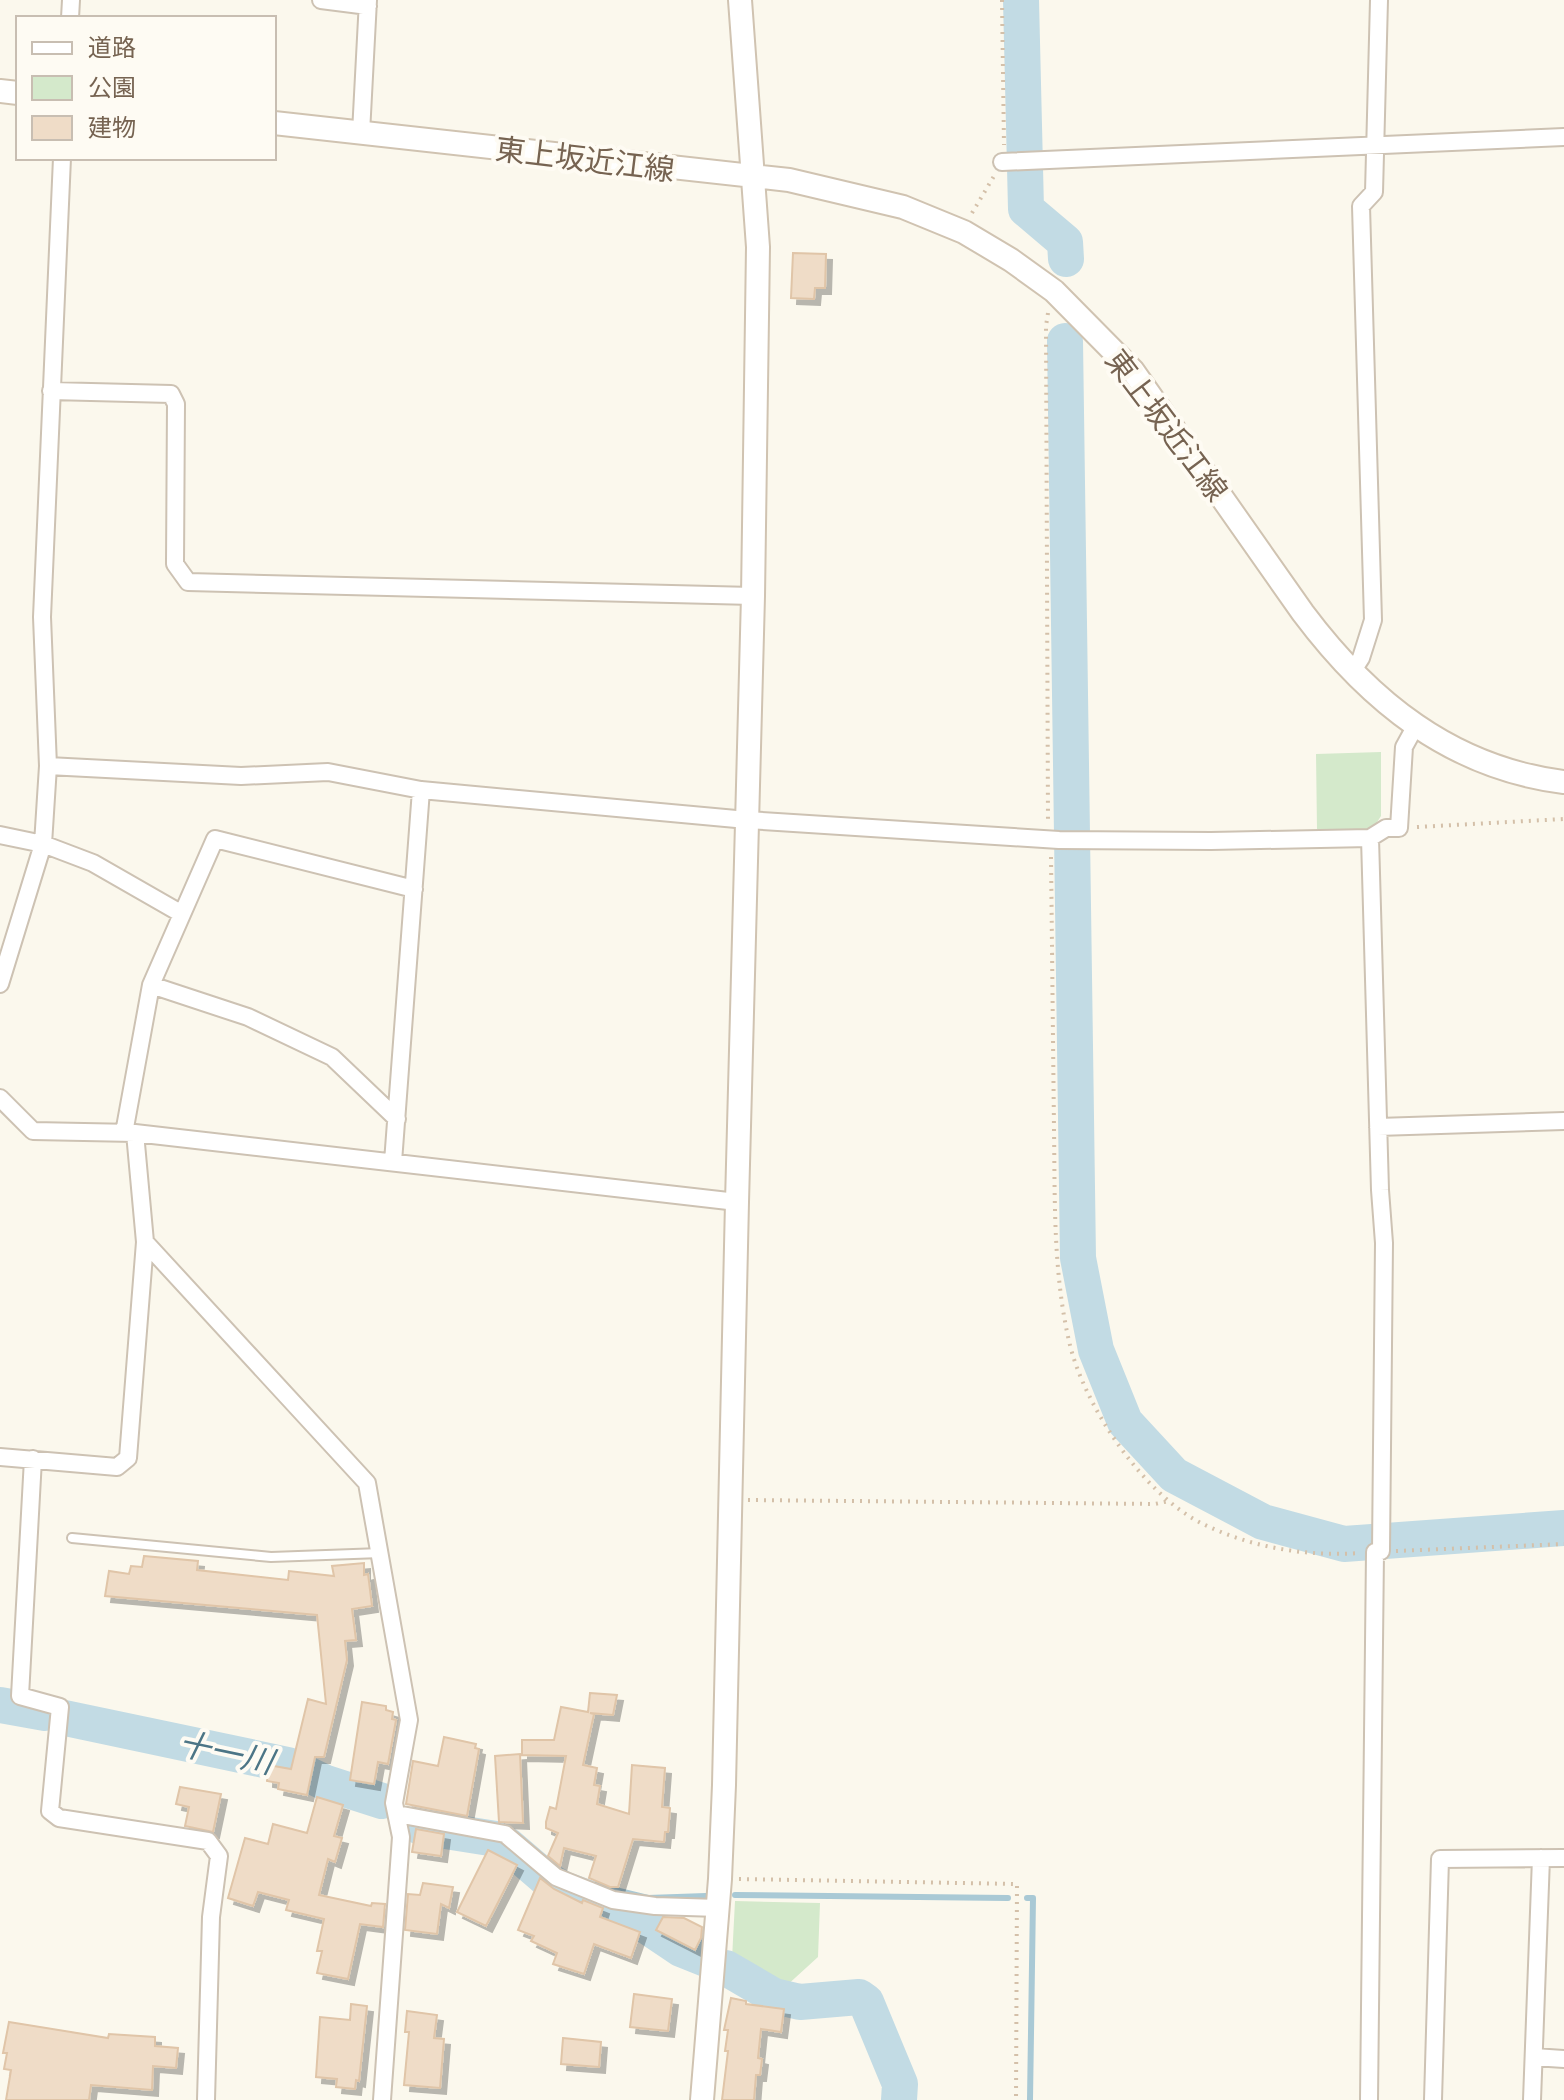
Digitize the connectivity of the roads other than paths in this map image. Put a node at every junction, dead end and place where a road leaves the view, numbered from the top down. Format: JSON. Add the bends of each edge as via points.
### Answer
{"nodes":[{"id":1,"x":321,"y":0,"type":"edge"},
{"id":2,"x":740,"y":0,"type":"edge"},
{"id":3,"x":1379,"y":0,"type":"edge"},
{"id":4,"x":368,"y":3,"type":"edge"},
{"id":5,"x":276,"y":123,"type":"edge"},
{"id":6,"x":361,"y":133,"type":"junction"},
{"id":7,"x":1564,"y":137,"type":"edge"},
{"id":8,"x":1377,"y":146,"type":"junction"},
{"id":9,"x":62,"y":160,"type":"edge"},
{"id":10,"x":1004,"y":162,"type":"road end"},
{"id":11,"x":753,"y":178,"type":"junction"},
{"id":12,"x":51,"y":391,"type":"junction"},
{"id":13,"x":753,"y":596,"type":"junction"},
{"id":14,"x":1352,"y":672,"type":"junction"},
{"id":15,"x":1415,"y":727,"type":"junction"},
{"id":16,"x":48,"y":766,"type":"junction"},
{"id":17,"x":1564,"y":782,"type":"edge"},
{"id":18,"x":421,"y":790,"type":"junction"},
{"id":19,"x":747,"y":820,"type":"junction"},
{"id":20,"x":0,"y":835,"type":"edge"},
{"id":21,"x":1370,"y":838,"type":"junction"},
{"id":22,"x":43,"y":844,"type":"junction"},
{"id":23,"x":414,"y":889,"type":"junction"},
{"id":24,"x":182,"y":914,"type":"junction"},
{"id":25,"x":0,"y":984,"type":"edge"},
{"id":26,"x":151,"y":985,"type":"junction"},
{"id":27,"x":0,"y":1098,"type":"edge"},
{"id":28,"x":397,"y":1119,"type":"junction"},
{"id":29,"x":1564,"y":1121,"type":"edge"},
{"id":30,"x":1378,"y":1127,"type":"junction"},
{"id":31,"x":130,"y":1133,"type":"junction"},
{"id":32,"x":393,"y":1162,"type":"junction"},
{"id":33,"x":737,"y":1202,"type":"junction"},
{"id":34,"x":145,"y":1242,"type":"junction"},
{"id":35,"x":0,"y":1457,"type":"edge"},
{"id":36,"x":33,"y":1459,"type":"junction"},
{"id":37,"x":72,"y":1538,"type":"dead end"},
{"id":38,"x":381,"y":1553,"type":"junction"},
{"id":39,"x":397,"y":1814,"type":"junction"},
{"id":40,"x":1541,"y":1858,"type":"junction"},
{"id":41,"x":1564,"y":1858,"type":"edge"},
{"id":42,"x":718,"y":1908,"type":"junction"},
{"id":43,"x":1534,"y":2057,"type":"junction"},
{"id":44,"x":1564,"y":2059,"type":"edge"},
{"id":45,"x":206,"y":2100,"type":"edge"},
{"id":46,"x":382,"y":2100,"type":"edge"},
{"id":47,"x":702,"y":2100,"type":"edge"},
{"id":48,"x":1369,"y":2100,"type":"edge"},
{"id":49,"x":1433,"y":2100,"type":"edge"},
{"id":50,"x":1532,"y":2100,"type":"edge"}],
"edges":[{"from":1,"to":4,"type":"street"},
{"from":2,"to":11,"type":"street"},
{"from":3,"to":8,"type":"street"},
{"from":4,"to":6,"type":"street"},
{"from":5,"to":6,"type":"street","name":"東上坂近江線"},
{"from":6,"to":11,"type":"street","name":"東上坂近江線"},
{"from":7,"to":8,"type":"street"},
{"from":8,"to":10,"type":"street"},
{"from":8,"to":14,"type":"street","via":[[1374,192],[1361,206],[1373,620]]},
{"from":9,"to":12,"type":"street"},
{"from":11,"to":13,"type":"street","via":[[758,247]]},
{"from":11,"to":14,"type":"street","name":"東上坂近江線","via":[[789,180],[903,207],[964,232],[1054,291],[1133,371],[1303,613]]},
{"from":12,"to":13,"type":"street","via":[[171,394],[176,404],[175,564],[188,582]]},
{"from":12,"to":16,"type":"street","via":[[42,617]]},
{"from":13,"to":19,"type":"street"},
{"from":14,"to":15,"type":"street","name":"東上坂近江線"},
{"from":15,"to":17,"type":"street","name":"東上坂近江線","via":[[1510,771]]},
{"from":15,"to":21,"type":"street","via":[[1404,747],[1399,828],[1386,828]]},
{"from":16,"to":18,"type":"street","via":[[241,776],[328,772]]},
{"from":16,"to":22,"type":"street"},
{"from":18,"to":19,"type":"street"},
{"from":18,"to":23,"type":"street"},
{"from":19,"to":21,"type":"street","via":[[1055,839]]},
{"from":19,"to":33,"type":"street"},
{"from":20,"to":22,"type":"street"},
{"from":21,"to":30,"type":"street"},
{"from":22,"to":24,"type":"street","via":[[93,863]]},
{"from":22,"to":25,"type":"street"},
{"from":23,"to":24,"type":"street","via":[[215,839]]},
{"from":23,"to":28,"type":"street"},
{"from":24,"to":26,"type":"street"},
{"from":26,"to":28,"type":"street","via":[[248,1017],[332,1057]]},
{"from":26,"to":31,"type":"street"},
{"from":27,"to":31,"type":"street","via":[[33,1131]]},
{"from":28,"to":32,"type":"street"},
{"from":29,"to":30,"type":"street"},
{"from":30,"to":48,"type":"street","via":[[1384,1243]]},
{"from":31,"to":32,"type":"street"},
{"from":31,"to":34,"type":"street"},
{"from":32,"to":33,"type":"street"},
{"from":33,"to":42,"type":"street"},
{"from":34,"to":36,"type":"street","via":[[128,1458],[117,1467]]},
{"from":34,"to":38,"type":"street","via":[[367,1483]]},
{"from":35,"to":36,"type":"street"},
{"from":36,"to":45,"type":"street","via":[[20,1696],[60,1707],[50,1811],[59,1818],[208,1841],[219,1856],[211,1917]]},
{"from":37,"to":38,"type":"lane","via":[[271,1557]]},
{"from":38,"to":39,"type":"street","via":[[409,1720],[394,1803]]},
{"from":39,"to":42,"type":"street","via":[[505,1834],[556,1877],[613,1900]]},
{"from":39,"to":46,"type":"street","via":[[401,1837]]},
{"from":40,"to":41,"type":"street"},
{"from":40,"to":43,"type":"street"},
{"from":40,"to":49,"type":"street","via":[[1440,1859]]},
{"from":42,"to":47,"type":"street"},
{"from":43,"to":44,"type":"street"},
{"from":43,"to":50,"type":"street"}]}
